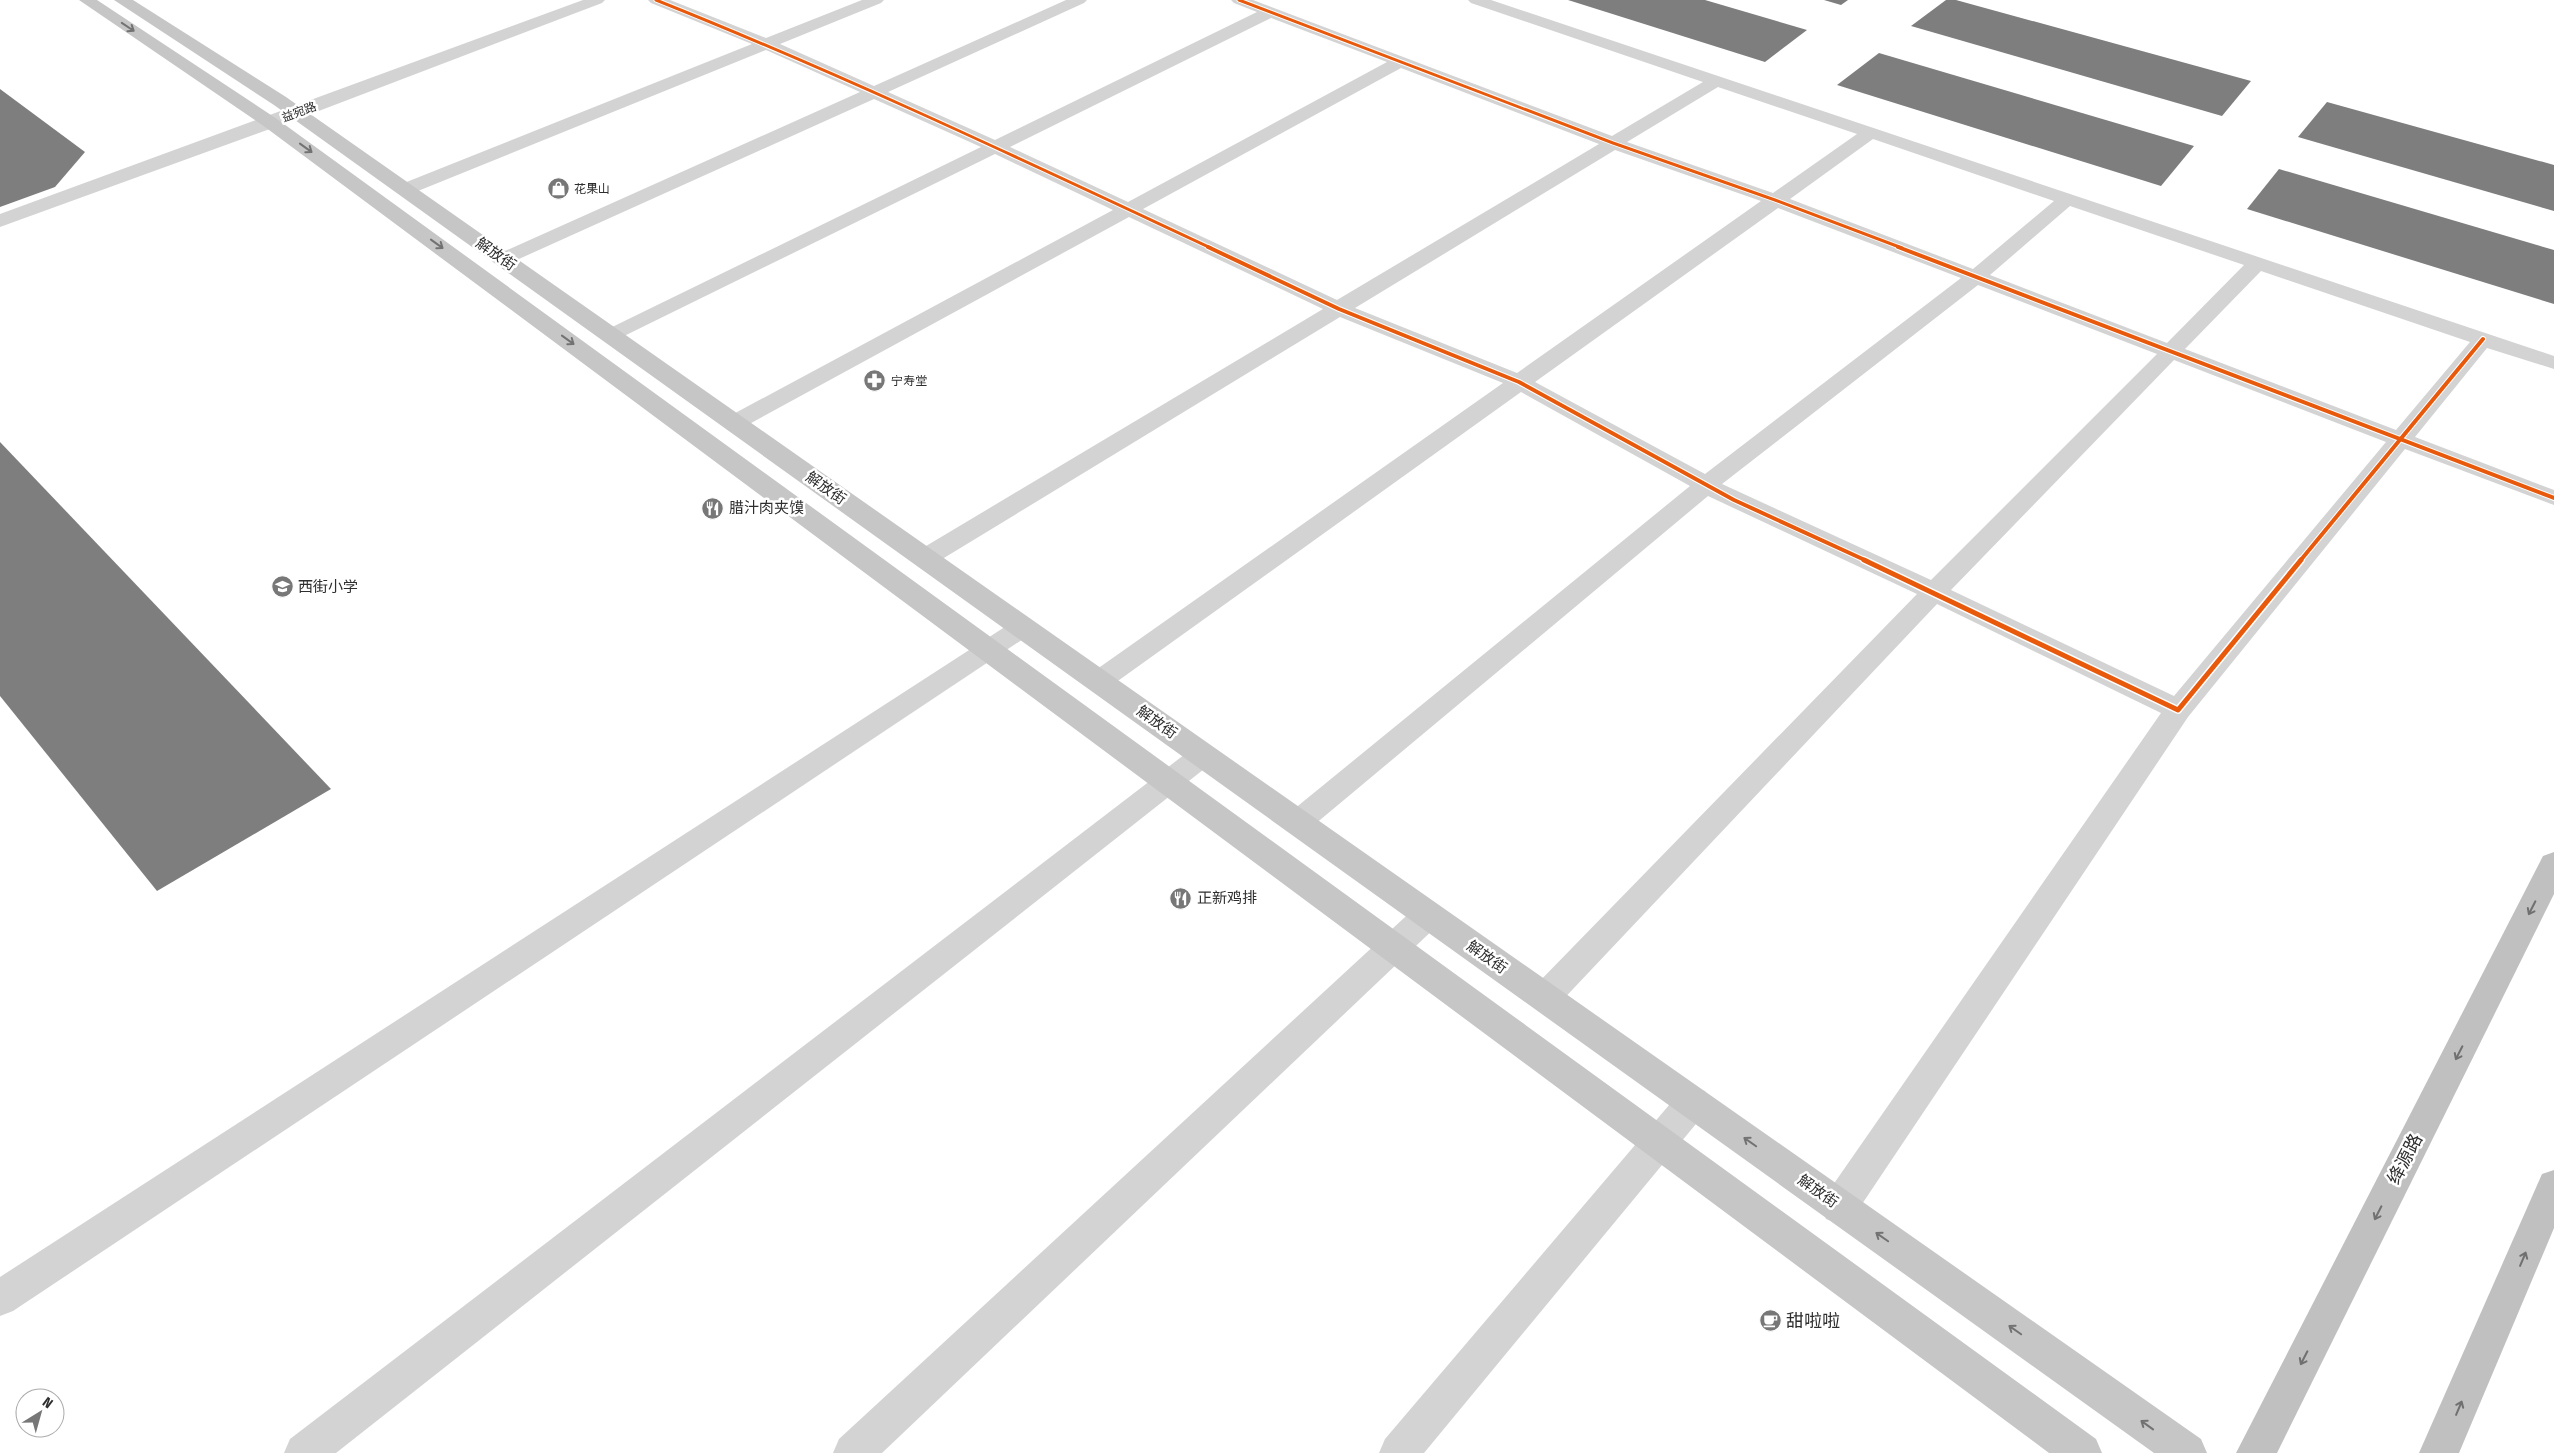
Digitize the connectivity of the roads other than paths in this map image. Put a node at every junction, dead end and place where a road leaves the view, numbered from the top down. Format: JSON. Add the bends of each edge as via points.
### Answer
{"nodes":[{"id":1,"x":87,"y":0,"type":"edge"},
{"id":2,"x":122,"y":0,"type":"edge"},
{"id":3,"x":597,"y":0,"type":"edge"},
{"id":4,"x":656,"y":0,"type":"edge"},
{"id":5,"x":876,"y":0,"type":"edge"},
{"id":6,"x":1079,"y":0,"type":"edge"},
{"id":7,"x":1239,"y":0,"type":"edge"},
{"id":8,"x":1476,"y":0,"type":"edge"},
{"id":9,"x":1270,"y":12,"type":"junction"},
{"id":10,"x":766,"y":44,"type":"junction"},
{"id":11,"x":1400,"y":62,"type":"junction"},
{"id":12,"x":1716,"y":80,"type":"junction"},
{"id":13,"x":872,"y":93,"type":"junction"},
{"id":14,"x":298,"y":113,"type":"junction"},
{"id":15,"x":271,"y":123,"type":"junction"},
{"id":16,"x":1870,"y":132,"type":"junction"},
{"id":17,"x":1613,"y":143,"type":"junction"},
{"id":18,"x":996,"y":146,"type":"junction"},
{"id":19,"x":406,"y":189,"type":"junction"},
{"id":20,"x":2068,"y":199,"type":"junction"},
{"id":21,"x":1775,"y":200,"type":"junction"},
{"id":22,"x":1127,"y":210,"type":"junction"},
{"id":23,"x":0,"y":221,"type":"edge"},
{"id":24,"x":503,"y":259,"type":"junction"},
{"id":25,"x":2258,"y":264,"type":"junction"},
{"id":26,"x":1976,"y":277,"type":"junction"},
{"id":27,"x":1339,"y":309,"type":"junction"},
{"id":28,"x":611,"y":335,"type":"junction"},
{"id":29,"x":2483,"y":340,"type":"junction"},
{"id":30,"x":2170,"y":351,"type":"junction"},
{"id":31,"x":2554,"y":363,"type":"edge"},
{"id":32,"x":1519,"y":382,"type":"junction"},
{"id":33,"x":734,"y":423,"type":"junction"},
{"id":34,"x":2400,"y":439,"type":"junction"},
{"id":35,"x":1706,"y":485,"type":"junction"},
{"id":36,"x":2554,"y":498,"type":"edge"},
{"id":37,"x":925,"y":558,"type":"junction"},
{"id":38,"x":1934,"y":592,"type":"junction"},
{"id":39,"x":1023,"y":627,"type":"junction"},
{"id":40,"x":988,"y":649,"type":"junction"},
{"id":41,"x":1099,"y":681,"type":"junction"},
{"id":42,"x":2178,"y":710,"type":"junction"},
{"id":43,"x":1204,"y":755,"type":"junction"},
{"id":44,"x":1168,"y":783,"type":"junction"},
{"id":45,"x":1298,"y":822,"type":"junction"},
{"id":46,"x":2554,"y":864,"type":"edge"},
{"id":47,"x":1428,"y":915,"type":"junction"},
{"id":48,"x":1392,"y":947,"type":"junction"},
{"id":49,"x":1545,"y":997,"type":"junction"},
{"id":50,"x":1693,"y":1102,"type":"junction"},
{"id":51,"x":1658,"y":1142,"type":"junction"},
{"id":52,"x":2554,"y":1186,"type":"edge"},
{"id":53,"x":1839,"y":1206,"type":"junction"},
{"id":54,"x":0,"y":1298,"type":"edge"},
{"id":55,"x":304,"y":1453,"type":"edge"},
{"id":56,"x":853,"y":1453,"type":"edge"},
{"id":57,"x":1399,"y":1453,"type":"edge"},
{"id":58,"x":2082,"y":1453,"type":"edge"},
{"id":59,"x":2187,"y":1453,"type":"edge"},
{"id":60,"x":2256,"y":1453,"type":"edge"},
{"id":61,"x":2439,"y":1453,"type":"edge"}],
"edges":[{"from":1,"to":15,"type":"main road","one_way":true},
{"from":2,"to":14,"type":"main road","name":"解放街"},
{"from":3,"to":14,"type":"street","name":"益宛路"},
{"from":4,"to":10,"type":"street"},
{"from":5,"to":10,"type":"street"},
{"from":6,"to":13,"type":"street"},
{"from":7,"to":9,"type":"street"},
{"from":8,"to":12,"type":"street"},
{"from":9,"to":11,"type":"street"},
{"from":9,"to":18,"type":"street"},
{"from":10,"to":13,"type":"street"},
{"from":10,"to":19,"type":"street"},
{"from":11,"to":17,"type":"street"},
{"from":11,"to":22,"type":"street"},
{"from":12,"to":16,"type":"street"},
{"from":12,"to":17,"type":"street"},
{"from":13,"to":18,"type":"street"},
{"from":13,"to":24,"type":"street"},
{"from":14,"to":15,"type":"street","name":"益宛路"},
{"from":14,"to":19,"type":"main road","name":"解放街"},
{"from":15,"to":23,"type":"street","name":"益宛路"},
{"from":15,"to":40,"type":"main road","one_way":true},
{"from":16,"to":20,"type":"street"},
{"from":16,"to":21,"type":"street"},
{"from":17,"to":21,"type":"street"},
{"from":17,"to":27,"type":"street"},
{"from":18,"to":22,"type":"street"},
{"from":18,"to":28,"type":"street"},
{"from":19,"to":24,"type":"main road","name":"解放街"},
{"from":20,"to":25,"type":"street"},
{"from":20,"to":26,"type":"street"},
{"from":21,"to":26,"type":"street"},
{"from":21,"to":32,"type":"street"},
{"from":22,"to":27,"type":"street"},
{"from":22,"to":33,"type":"street"},
{"from":24,"to":28,"type":"main road","name":"解放街"},
{"from":25,"to":29,"type":"street"},
{"from":25,"to":30,"type":"street"},
{"from":26,"to":30,"type":"street"},
{"from":26,"to":35,"type":"street"},
{"from":27,"to":32,"type":"street"},
{"from":27,"to":37,"type":"street"},
{"from":28,"to":33,"type":"main road","name":"解放街"},
{"from":29,"to":31,"type":"street"},
{"from":29,"to":34,"type":"street"},
{"from":30,"to":34,"type":"street"},
{"from":30,"to":38,"type":"street"},
{"from":32,"to":35,"type":"street"},
{"from":32,"to":41,"type":"street"},
{"from":33,"to":37,"type":"main road","name":"解放街"},
{"from":34,"to":36,"type":"street"},
{"from":34,"to":42,"type":"street"},
{"from":35,"to":38,"type":"street"},
{"from":35,"to":45,"type":"street"},
{"from":37,"to":39,"type":"main road","name":"解放街"},
{"from":38,"to":42,"type":"street"},
{"from":38,"to":49,"type":"street"},
{"from":39,"to":40,"type":"street"},
{"from":39,"to":41,"type":"main road","name":"解放街"},
{"from":40,"to":44,"type":"main road"},
{"from":40,"to":54,"type":"street"},
{"from":41,"to":43,"type":"main road","name":"解放街"},
{"from":42,"to":53,"type":"street"},
{"from":43,"to":44,"type":"street"},
{"from":43,"to":45,"type":"main road","name":"解放街"},
{"from":44,"to":48,"type":"main road"},
{"from":44,"to":55,"type":"street"},
{"from":45,"to":47,"type":"main road","name":"解放街"},
{"from":46,"to":60,"type":"highway","name":"绛源路","one_way":true},
{"from":47,"to":48,"type":"street"},
{"from":47,"to":49,"type":"main road","name":"解放街"},
{"from":48,"to":51,"type":"main road"},
{"from":48,"to":56,"type":"street"},
{"from":49,"to":50,"type":"main road","name":"解放街"},
{"from":50,"to":51,"type":"street"},
{"from":53,"to":50,"type":"main road","name":"解放街","one_way":true},
{"from":51,"to":57,"type":"street"},
{"from":51,"to":58,"type":"main road"},
{"from":61,"to":52,"type":"highway","one_way":true},
{"from":59,"to":53,"type":"main road","name":"解放街","one_way":true}]}
